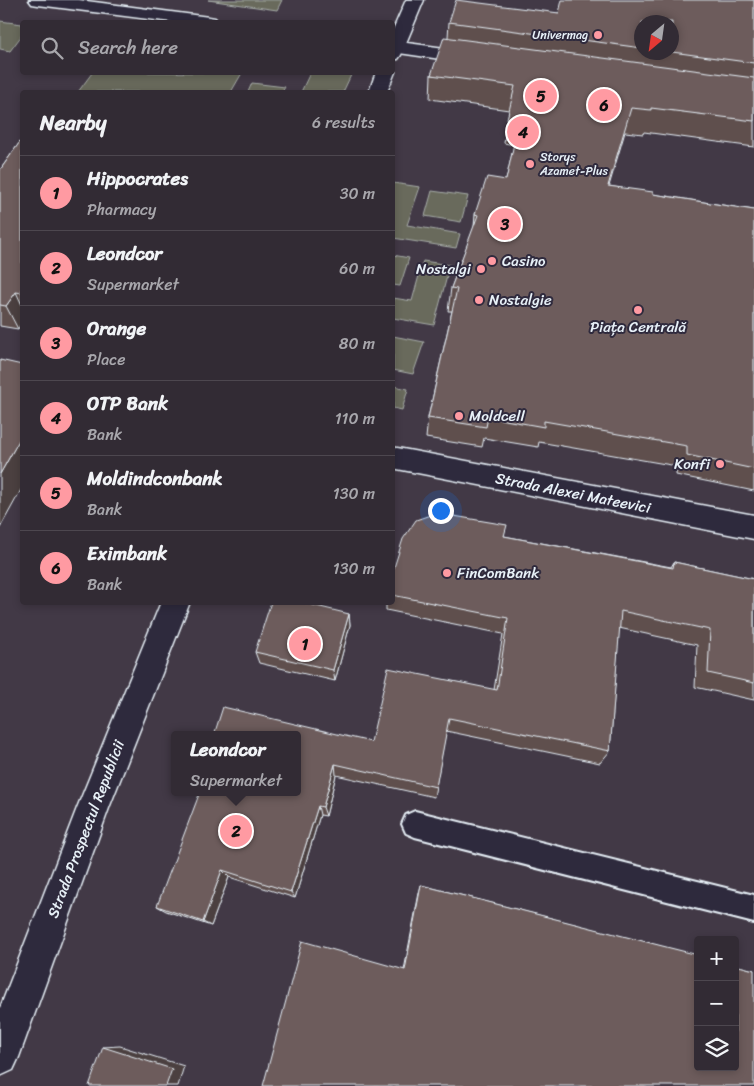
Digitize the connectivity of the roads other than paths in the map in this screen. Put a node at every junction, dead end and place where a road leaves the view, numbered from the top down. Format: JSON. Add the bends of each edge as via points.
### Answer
{"nodes":[{"id":1,"x":38,"y":0,"type":"edge"},
{"id":2,"x":415,"y":0,"type":"edge"},
{"id":3,"x":193,"y":20,"type":"edge"},
{"id":4,"x":395,"y":48,"type":"edge"},
{"id":5,"x":395,"y":50,"type":"edge"},
{"id":6,"x":493,"y":60,"type":"edge"},
{"id":7,"x":385,"y":75,"type":"edge"},
{"id":8,"x":379,"y":90,"type":"edge"},
{"id":9,"x":395,"y":458,"type":"edge"},
{"id":10,"x":754,"y":527,"type":"edge"},
{"id":11,"x":175,"y":605,"type":"edge"},
{"id":12,"x":415,"y":824,"type":"dead end"},
{"id":13,"x":754,"y":909,"type":"edge"},
{"id":14,"x":0,"y":1057,"type":"edge"}],
"edges":[{"from":1,"to":3,"type":"street"},
{"from":2,"to":4,"type":"street"},
{"from":5,"to":6,"type":"street"},
{"from":7,"to":8,"type":"street"},
{"from":9,"to":10,"type":"street","name":"Strada Alexei Mateevici"},
{"from":11,"to":14,"type":"street","name":"Strada Prospectul Republicii","via":[[93,808]]},
{"from":12,"to":13,"type":"lane"}]}
